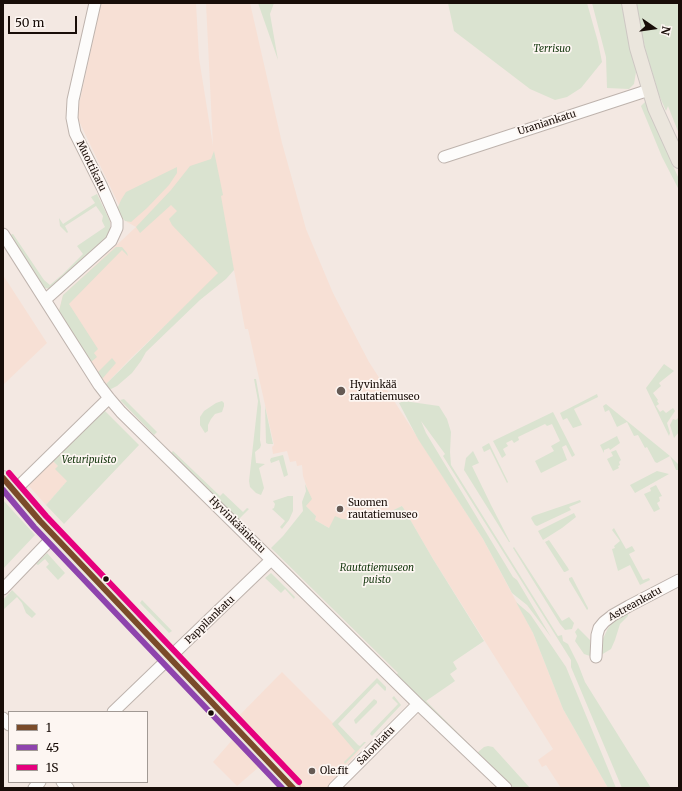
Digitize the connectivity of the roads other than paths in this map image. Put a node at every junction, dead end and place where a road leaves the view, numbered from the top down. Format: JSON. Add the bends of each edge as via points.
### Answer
{"nodes":[{"id":1,"x":95,"y":3,"type":"edge"},
{"id":2,"x":629,"y":3,"type":"edge"},
{"id":3,"x":650,"y":90,"type":"junction"},
{"id":4,"x":444,"y":157,"type":"dead end"},
{"id":5,"x":679,"y":161,"type":"edge"},
{"id":6,"x":3,"y":234,"type":"edge"},
{"id":7,"x":46,"y":300,"type":"junction"},
{"id":8,"x":109,"y":398,"type":"junction"},
{"id":9,"x":3,"y":478,"type":"edge"},
{"id":10,"x":14,"y":491,"type":"junction"},
{"id":11,"x":54,"y":536,"type":"junction"},
{"id":12,"x":271,"y":560,"type":"junction"},
{"id":13,"x":679,"y":580,"type":"edge"},
{"id":14,"x":3,"y":589,"type":"edge"},
{"id":15,"x":596,"y":657,"type":"dead end"},
{"id":16,"x":170,"y":658,"type":"junction"},
{"id":17,"x":418,"y":704,"type":"junction"},
{"id":18,"x":114,"y":711,"type":"edge"},
{"id":19,"x":293,"y":788,"type":"edge"},
{"id":20,"x":334,"y":788,"type":"edge"},
{"id":21,"x":506,"y":788,"type":"edge"}],
"edges":[{"from":1,"to":7,"type":"street","name":"Muottikatu","via":[[73,100],[72,118],[76,134],[117,221],[117,228],[111,241]]},
{"from":2,"to":3,"type":"main road","via":[[637,48]]},
{"from":3,"to":4,"type":"street","name":"Uraniankatu"},
{"from":3,"to":5,"type":"main road","via":[[655,108]]},
{"from":6,"to":7,"type":"street","name":"Hyvinkäänkatu"},
{"from":7,"to":8,"type":"street","name":"Hyvinkäänkatu"},
{"from":8,"to":10,"type":"street"},
{"from":8,"to":12,"type":"street","name":"Hyvinkäänkatu"},
{"from":9,"to":10,"type":"main road"},
{"from":10,"to":11,"type":"main road"},
{"from":11,"to":14,"type":"street"},
{"from":11,"to":16,"type":"main road"},
{"from":12,"to":16,"type":"street","name":"Pappilankatu"},
{"from":12,"to":17,"type":"street","name":"Hyvinkäänkatu"},
{"from":13,"to":15,"type":"street","name":"Astreankatu","via":[[604,622],[597,636]]},
{"from":16,"to":18,"type":"street","name":"Pappilankatu"},
{"from":16,"to":19,"type":"main road"},
{"from":17,"to":20,"type":"street","name":"Salonkatu"},
{"from":17,"to":21,"type":"street","name":"Hyvinkäänkatu"}]}
